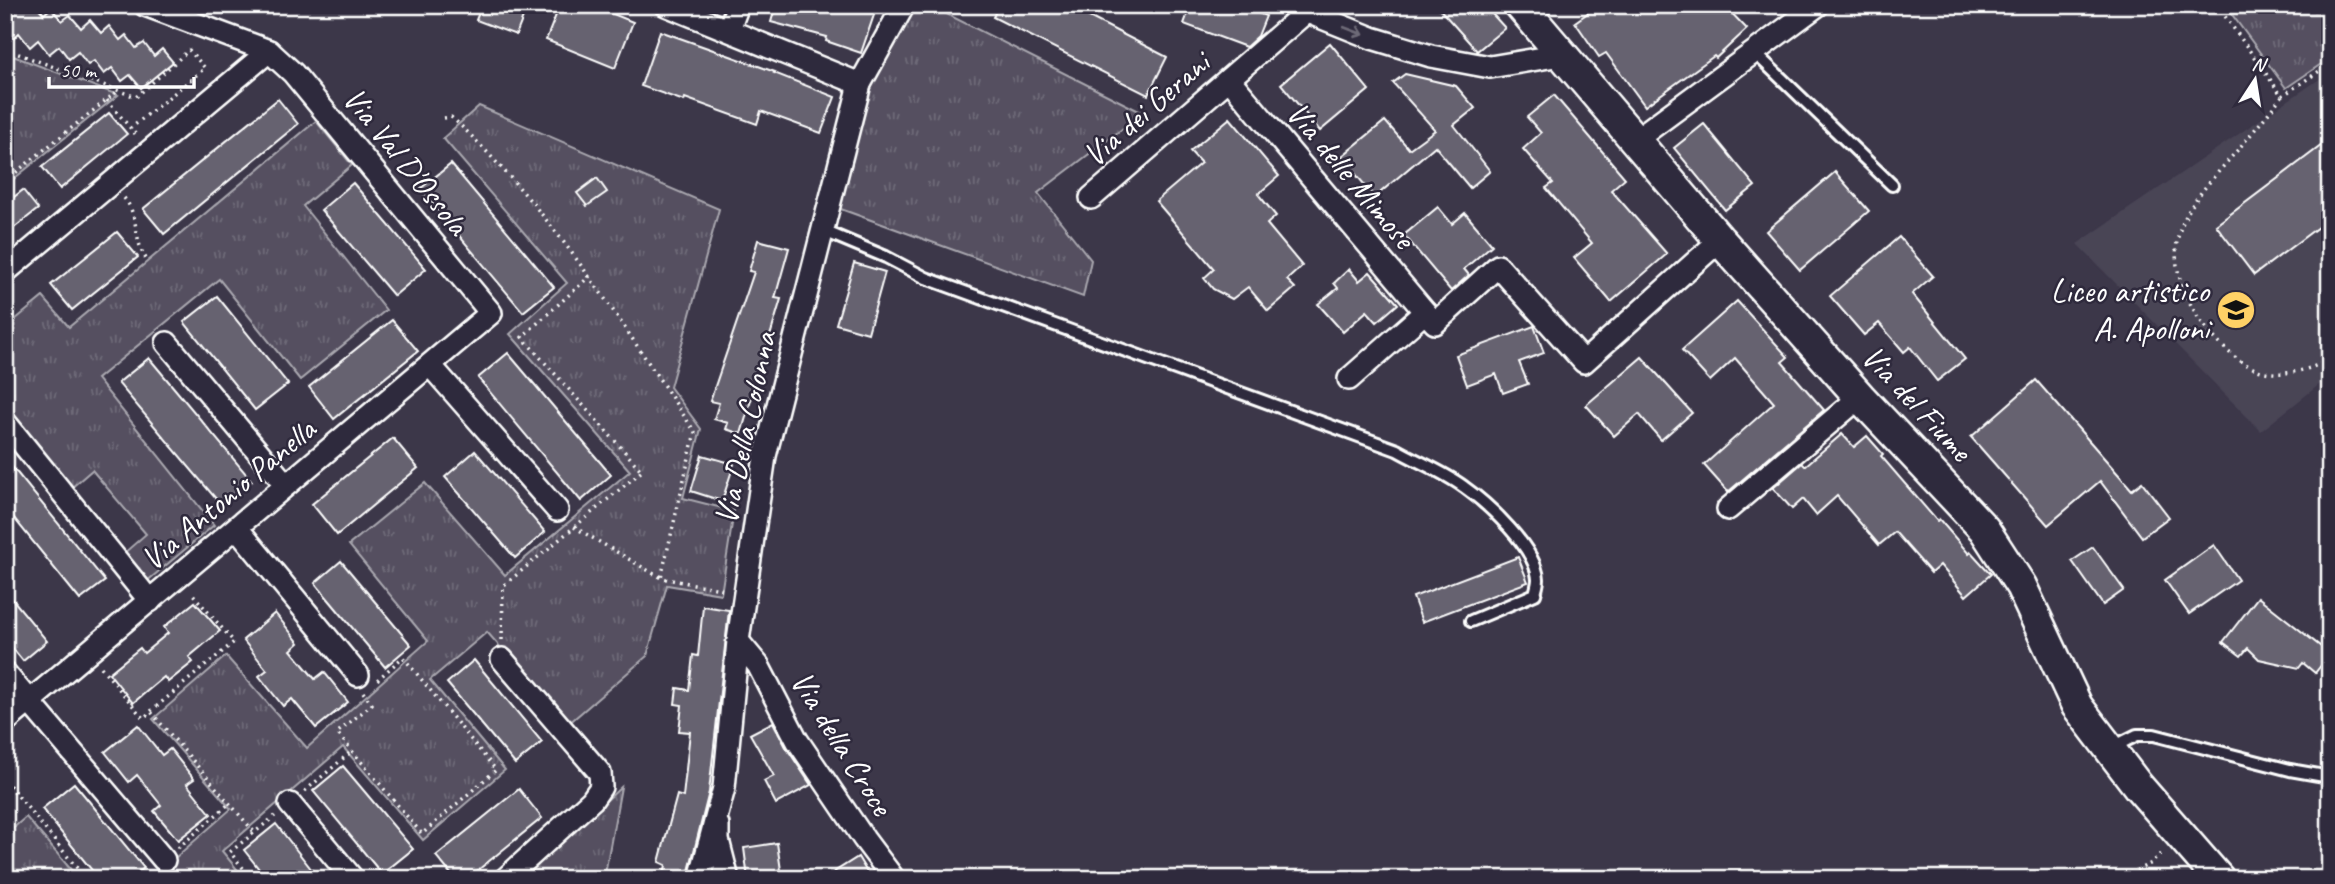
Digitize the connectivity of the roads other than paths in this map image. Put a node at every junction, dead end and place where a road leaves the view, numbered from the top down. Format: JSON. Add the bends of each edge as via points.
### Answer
{"nodes":[{"id":1,"x":145,"y":5,"type":"edge"},
{"id":2,"x":666,"y":5,"type":"edge"},
{"id":3,"x":738,"y":5,"type":"edge"},
{"id":4,"x":904,"y":5,"type":"edge"},
{"id":5,"x":1520,"y":5,"type":"edge"},
{"id":6,"x":1818,"y":5,"type":"edge"},
{"id":7,"x":1298,"y":9,"type":"edge"},
{"id":8,"x":729,"y":29,"type":"junction"},
{"id":9,"x":270,"y":51,"type":"junction"},
{"id":10,"x":1754,"y":52,"type":"junction"},
{"id":11,"x":1561,"y":55,"type":"junction"},
{"id":12,"x":1229,"y":79,"type":"junction"},
{"id":13,"x":860,"y":84,"type":"junction"},
{"id":14,"x":1635,"y":140,"type":"junction"},
{"id":15,"x":1892,"y":185,"type":"dead end"},
{"id":16,"x":1091,"y":198,"type":"dead end"},
{"id":17,"x":824,"y":231,"type":"junction"},
{"id":18,"x":1720,"y":240,"type":"junction"},
{"id":19,"x":5,"y":272,"type":"edge"},
{"id":20,"x":1425,"y":312,"type":"junction"},
{"id":21,"x":491,"y":313,"type":"joint"},
{"id":22,"x":167,"y":344,"type":"dead end"},
{"id":23,"x":430,"y":365,"type":"junction"},
{"id":24,"x":1349,"y":379,"type":"dead end"},
{"id":25,"x":1860,"y":397,"type":"junction"},
{"id":26,"x":5,"y":422,"type":"edge"},
{"id":27,"x":286,"y":485,"type":"junction"},
{"id":28,"x":1728,"y":509,"type":"dead end"},
{"id":29,"x":557,"y":510,"type":"road end"},
{"id":30,"x":237,"y":528,"type":"junction"},
{"id":31,"x":150,"y":601,"type":"junction"},
{"id":32,"x":1471,"y":621,"type":"dead end"},
{"id":33,"x":738,"y":641,"type":"junction"},
{"id":34,"x":502,"y":659,"type":"road end"},
{"id":35,"x":5,"y":674,"type":"edge"},
{"id":36,"x":360,"y":684,"type":"road end"},
{"id":37,"x":29,"y":702,"type":"junction"},
{"id":38,"x":5,"y":722,"type":"edge"},
{"id":39,"x":2109,"y":750,"type":"junction"},
{"id":40,"x":2330,"y":777,"type":"edge"},
{"id":41,"x":290,"y":804,"type":"road end"},
{"id":42,"x":719,"y":806,"type":"junction"},
{"id":43,"x":164,"y":860,"type":"road end"},
{"id":44,"x":354,"y":879,"type":"edge"},
{"id":45,"x":505,"y":879,"type":"edge"},
{"id":46,"x":700,"y":879,"type":"edge"},
{"id":47,"x":728,"y":879,"type":"edge"},
{"id":48,"x":894,"y":879,"type":"edge"},
{"id":49,"x":2219,"y":879,"type":"edge"}],
"edges":[{"from":1,"to":9,"type":"street"},
{"from":2,"to":8,"type":"street"},
{"from":3,"to":8,"type":"street"},
{"from":4,"to":13,"type":"street","name":"Via Della Colonna"},
{"from":5,"to":11,"type":"street","name":"Via del Fiume"},
{"from":6,"to":10,"type":"street"},
{"from":7,"to":11,"type":"street","one_way":true,"via":[[1407,49],[1490,67]]},
{"from":7,"to":12,"type":"street","name":"Via dei Gerani"},
{"from":8,"to":13,"type":"street"},
{"from":9,"to":19,"type":"street"},
{"from":9,"to":21,"type":"street","name":"Via Val D'Ossola"},
{"from":10,"to":14,"type":"street"},
{"from":10,"to":15,"type":"lane"},
{"from":11,"to":14,"type":"street","name":"Via del Fiume"},
{"from":12,"to":16,"type":"street","name":"Via dei Gerani"},
{"from":12,"to":20,"type":"street","name":"Via delle Mimose"},
{"from":13,"to":17,"type":"street","name":"Via Della Colonna"},
{"from":14,"to":18,"type":"street","name":"Via del Fiume"},
{"from":17,"to":32,"type":"lane","via":[[926,278],[1396,450],[1463,486],[1521,543],[1538,580],[1535,594]]},
{"from":17,"to":33,"type":"street","name":"Via Della Colonna","via":[[765,456]]},
{"from":18,"to":20,"type":"street","via":[[1584,362],[1498,266],[1435,323]]},
{"from":18,"to":25,"type":"street","name":"Via del Fiume"},
{"from":20,"to":24,"type":"street"},
{"from":21,"to":23,"type":"street","name":"Via Antonio Panella"},
{"from":22,"to":27,"type":"street"},
{"from":23,"to":27,"type":"street","name":"Via Antonio Panella"},
{"from":23,"to":29,"type":"street"},
{"from":25,"to":28,"type":"street"},
{"from":25,"to":39,"type":"street","name":"Via del Fiume","via":[[1984,529],[2021,586],[2077,706]]},
{"from":26,"to":31,"type":"street"},
{"from":27,"to":30,"type":"street","name":"Via Antonio Panella"},
{"from":30,"to":31,"type":"street","name":"Via Antonio Panella"},
{"from":30,"to":36,"type":"street"},
{"from":31,"to":37,"type":"street","name":"Via Antonio Panella"},
{"from":33,"to":42,"type":"street","name":"Via Della Colonna"},
{"from":33,"to":48,"type":"street","name":"Via della Croce","via":[[758,665],[797,740]]},
{"from":34,"to":45,"type":"street","via":[[600,773],[601,787]]},
{"from":35,"to":37,"type":"street"},
{"from":37,"to":38,"type":"street","name":"Via Antonio Panella"},
{"from":37,"to":43,"type":"street"},
{"from":39,"to":40,"type":"lane","via":[[2137,735],[2154,735]]},
{"from":39,"to":49,"type":"street","name":"Via del Fiume"},
{"from":41,"to":44,"type":"street"},
{"from":42,"to":46,"type":"street","name":"Via Della Colonna"},
{"from":42,"to":47,"type":"street","via":[[718,840]]}]}
